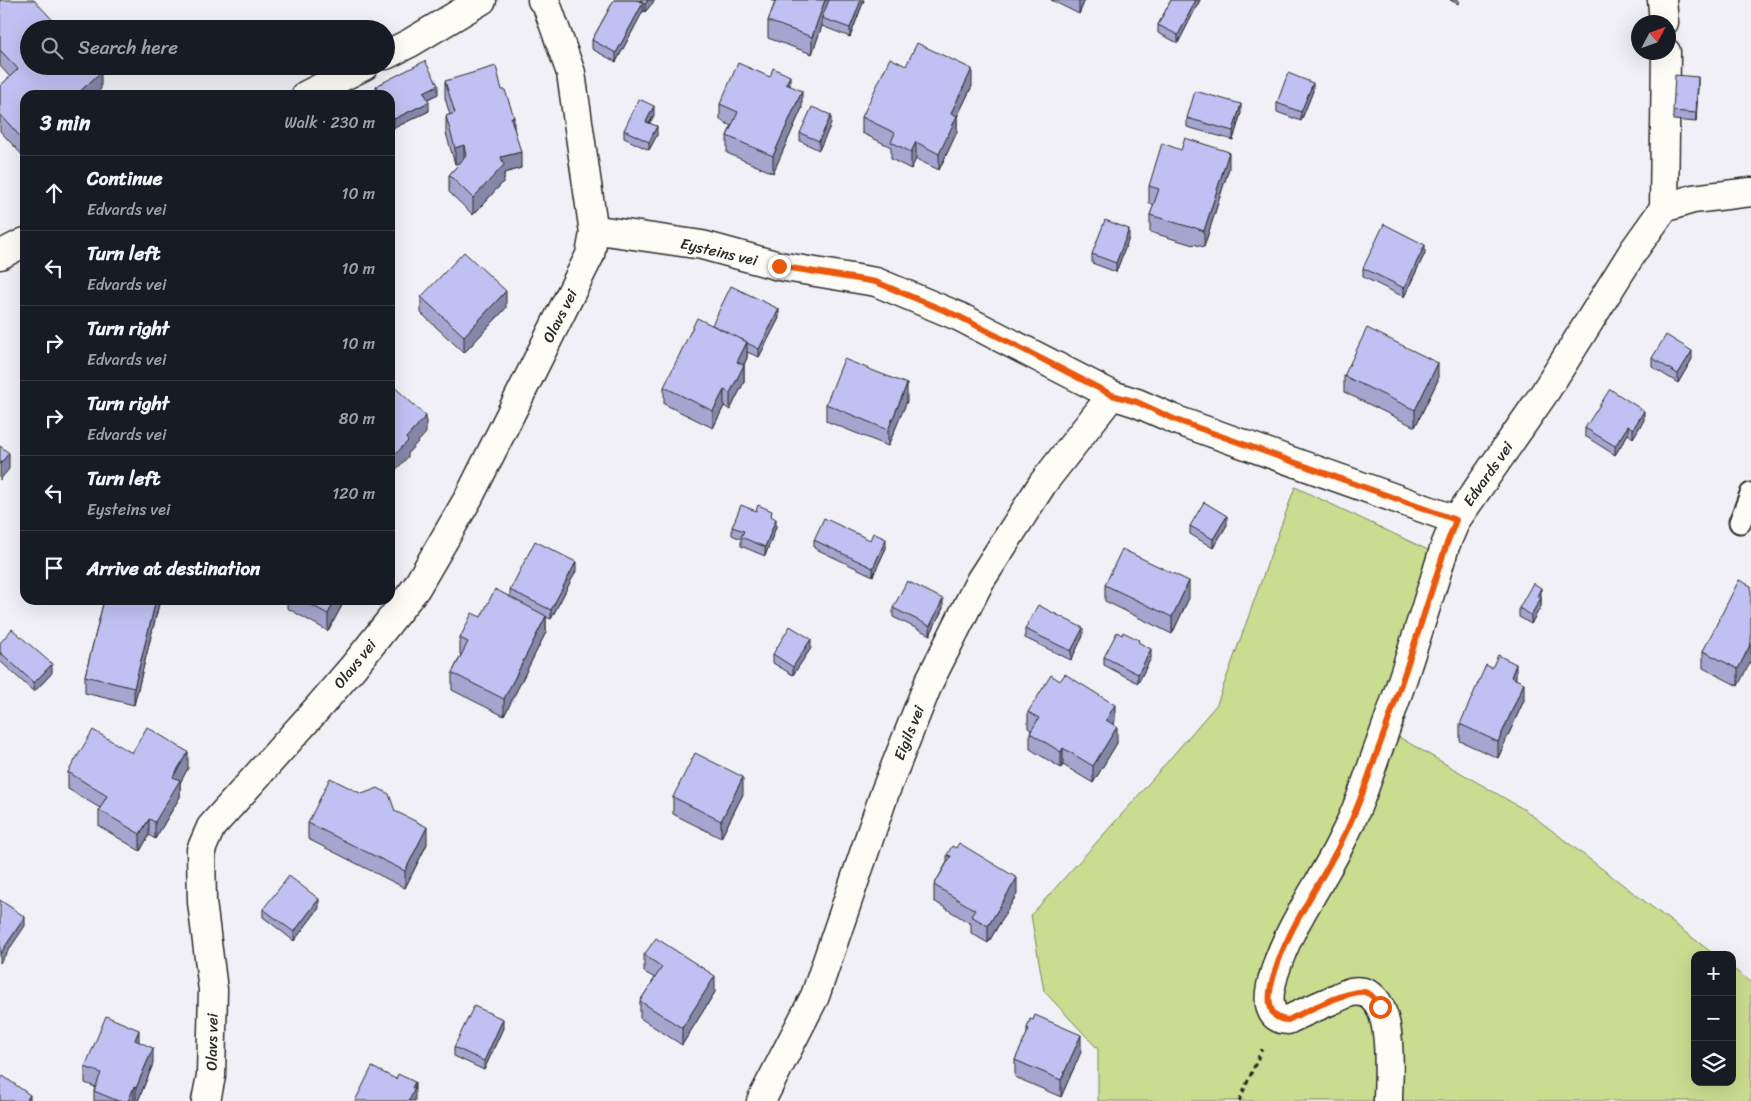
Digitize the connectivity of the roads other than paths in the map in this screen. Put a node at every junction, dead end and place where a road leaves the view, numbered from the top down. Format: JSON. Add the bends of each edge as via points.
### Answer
{"nodes":[{"id":1,"x":482,"y":0,"type":"edge"},
{"id":2,"x":1662,"y":0,"type":"edge"},
{"id":3,"x":547,"y":1,"type":"edge"},
{"id":4,"x":1663,"y":15,"type":"edge"},
{"id":5,"x":395,"y":50,"type":"edge"},
{"id":6,"x":1666,"y":60,"type":"edge"},
{"id":7,"x":346,"y":75,"type":"edge"},
{"id":8,"x":316,"y":90,"type":"edge"},
{"id":9,"x":1751,"y":192,"type":"edge"},
{"id":10,"x":1664,"y":208,"type":"junction"},
{"id":11,"x":594,"y":233,"type":"junction"},
{"id":12,"x":20,"y":245,"type":"edge"},
{"id":13,"x":0,"y":255,"type":"edge"},
{"id":14,"x":1112,"y":395,"type":"junction"},
{"id":15,"x":1751,"y":494,"type":"edge"},
{"id":16,"x":1456,"y":520,"type":"junction"},
{"id":17,"x":1740,"y":522,"type":"dead end"},
{"id":18,"x":206,"y":1101,"type":"edge"},
{"id":19,"x":761,"y":1101,"type":"edge"},
{"id":20,"x":1388,"y":1101,"type":"edge"}],
"edges":[{"from":1,"to":5,"type":"street"},
{"from":2,"to":4,"type":"street"},
{"from":3,"to":11,"type":"street","via":[[571,73]]},
{"from":6,"to":10,"type":"street"},
{"from":7,"to":8,"type":"street"},
{"from":9,"to":10,"type":"street","via":[[1693,199]]},
{"from":10,"to":16,"type":"street","name":"Edvards vei","via":[[1634,250],[1546,392]]},
{"from":11,"to":14,"type":"street","name":"Eysteins vei","via":[[605,231],[702,245],[779,266],[876,282],[960,317]]},
{"from":11,"to":18,"type":"street","name":"Olavs vei","via":[[590,255],[478,479],[416,588],[354,666],[211,827],[201,850],[202,902],[213,990],[211,1076]]},
{"from":12,"to":13,"type":"street"},
{"from":14,"to":16,"type":"street","name":"Eysteins vei"},
{"from":14,"to":19,"type":"street","name":"Eigils vei","via":[[1043,483],[980,581],[929,682],[886,792],[815,996]]},
{"from":15,"to":17,"type":"lane"},
{"from":16,"to":20,"type":"street","name":"Edvards vei","via":[[1362,794],[1342,840],[1289,935],[1274,970],[1269,993],[1269,1004],[1276,1017],[1288,1020],[1350,992],[1373,996],[1387,1028]]}]}
